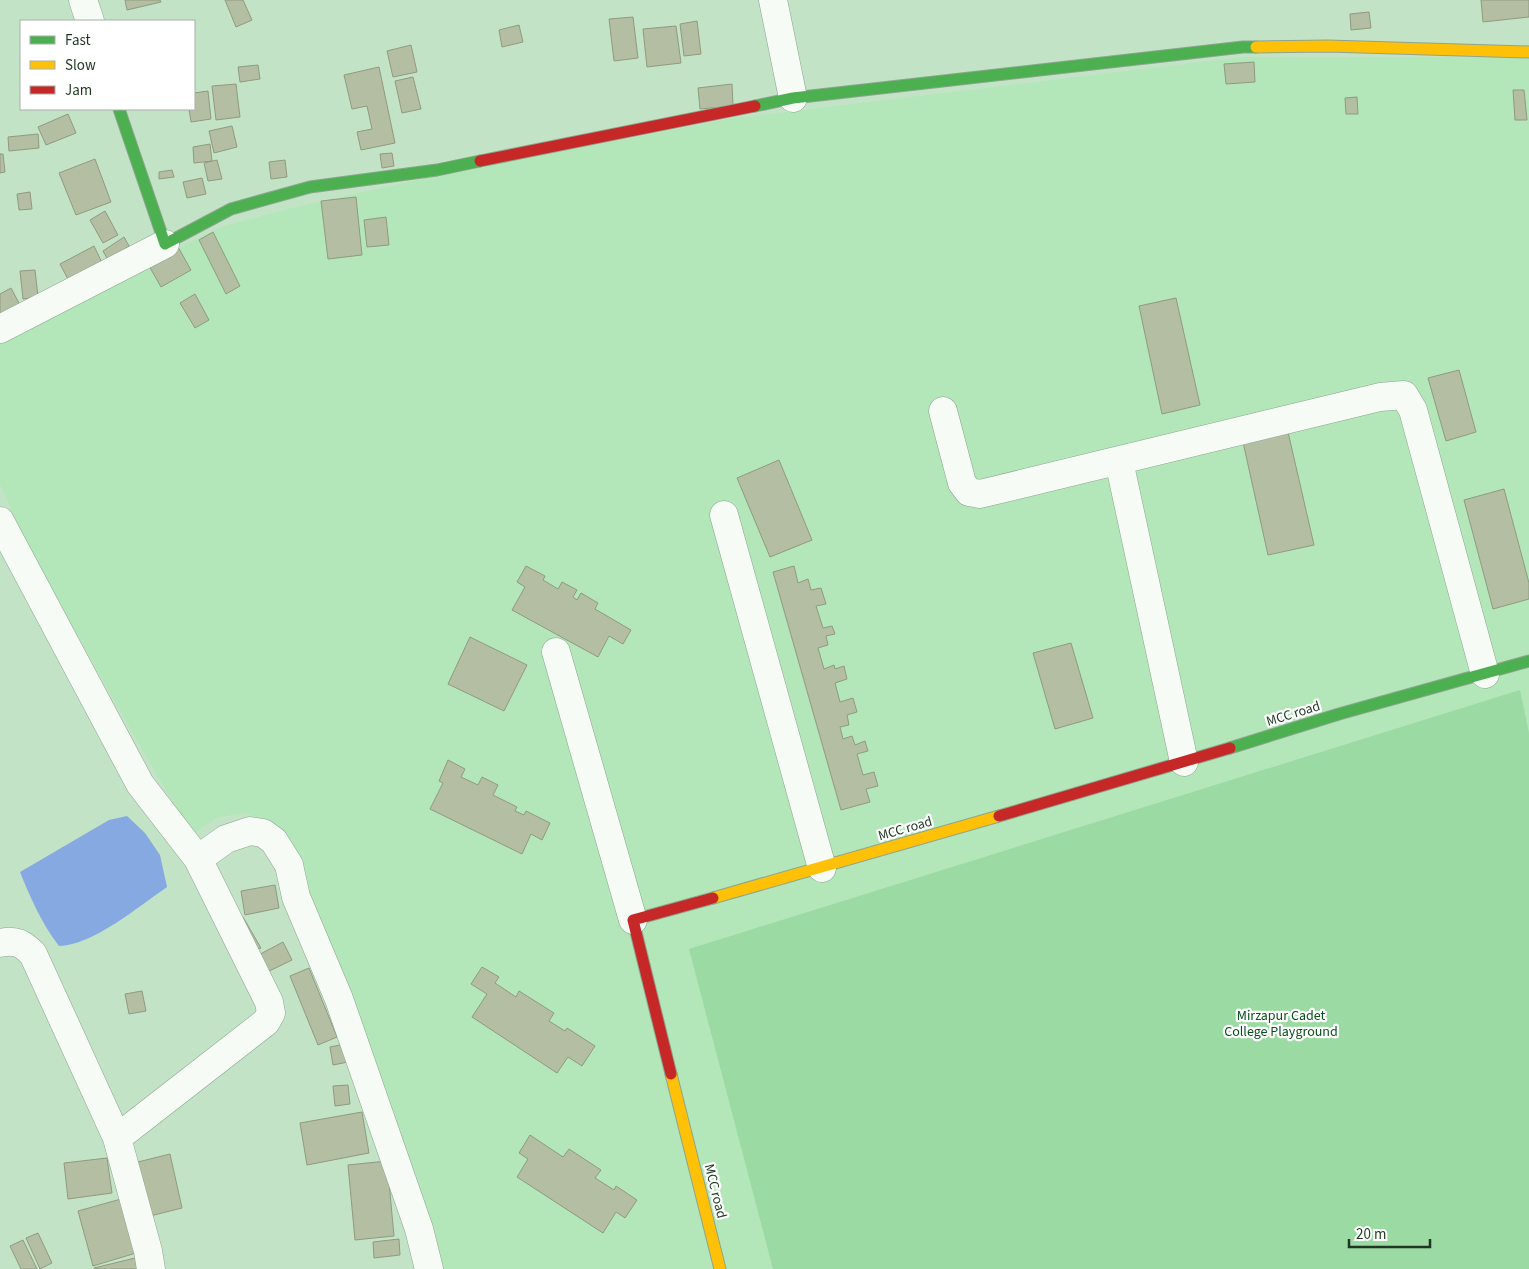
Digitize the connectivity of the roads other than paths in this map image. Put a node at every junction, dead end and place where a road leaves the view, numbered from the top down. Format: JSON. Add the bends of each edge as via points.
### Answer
{"nodes":[{"id":1,"x":83,"y":0,"type":"edge"},
{"id":2,"x":773,"y":0,"type":"edge"},
{"id":3,"x":90,"y":20,"type":"edge"},
{"id":4,"x":1529,"y":52,"type":"edge"},
{"id":5,"x":793,"y":98,"type":"junction"},
{"id":6,"x":120,"y":110,"type":"edge"},
{"id":7,"x":165,"y":244,"type":"junction"},
{"id":8,"x":0,"y":330,"type":"edge"},
{"id":9,"x":943,"y":410,"type":"dead end"},
{"id":10,"x":1119,"y":461,"type":"junction"},
{"id":11,"x":724,"y":515,"type":"dead end"},
{"id":12,"x":0,"y":521,"type":"edge"},
{"id":13,"x":556,"y":652,"type":"dead end"},
{"id":14,"x":1529,"y":661,"type":"edge"},
{"id":15,"x":1485,"y":674,"type":"junction"},
{"id":16,"x":1184,"y":762,"type":"junction"},
{"id":17,"x":198,"y":859,"type":"junction"},
{"id":18,"x":822,"y":868,"type":"junction"},
{"id":19,"x":633,"y":920,"type":"junction"},
{"id":20,"x":0,"y":942,"type":"edge"},
{"id":21,"x":118,"y":1138,"type":"junction"},
{"id":22,"x":151,"y":1269,"type":"edge"},
{"id":23,"x":429,"y":1269,"type":"edge"},
{"id":24,"x":720,"y":1269,"type":"edge"}],
"edges":[{"from":1,"to":3,"type":"street"},
{"from":2,"to":5,"type":"street"},
{"from":4,"to":5,"type":"street","via":[[1243,47]]},
{"from":5,"to":7,"type":"street","via":[[437,170],[310,187],[231,209]]},
{"from":6,"to":7,"type":"street"},
{"from":7,"to":8,"type":"street"},
{"from":9,"to":10,"type":"street","via":[[962,483],[969,492],[980,494]]},
{"from":10,"to":15,"type":"street","via":[[1380,397],[1404,395],[1414,410]]},
{"from":10,"to":16,"type":"street"},
{"from":11,"to":18,"type":"street"},
{"from":12,"to":17,"type":"street","via":[[140,784]]},
{"from":13,"to":19,"type":"street"},
{"from":14,"to":15,"type":"street","name":"MCC road"},
{"from":15,"to":16,"type":"street","name":"MCC road","via":[[1339,714]]},
{"from":16,"to":18,"type":"street","name":"MCC road"},
{"from":17,"to":21,"type":"street","via":[[269,1002],[271,1013],[266,1022]]},
{"from":17,"to":23,"type":"street","via":[[226,839],[250,831],[263,833],[274,841],[289,865],[296,896],[339,999],[419,1229]]},
{"from":18,"to":19,"type":"street","name":"MCC road"},
{"from":19,"to":24,"type":"street","name":"MCC road"},
{"from":20,"to":21,"type":"street","via":[[22,943],[33,954]]},
{"from":21,"to":22,"type":"street"}]}
